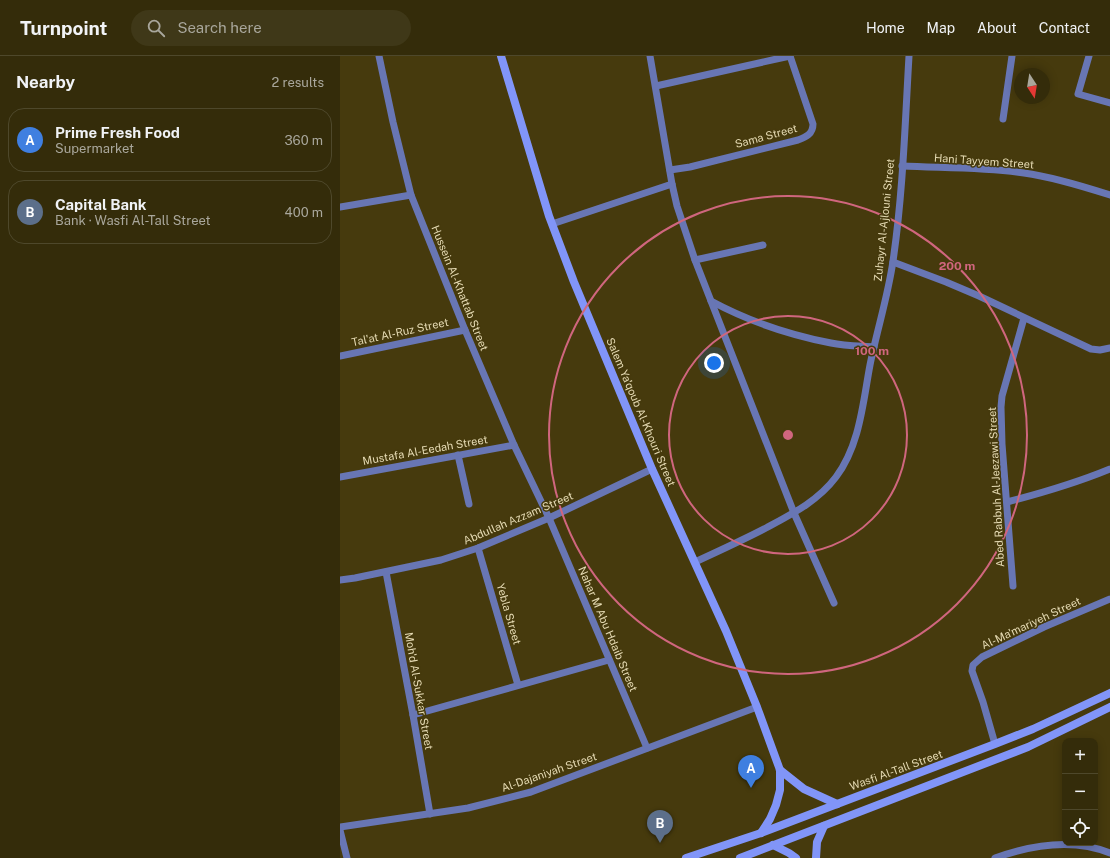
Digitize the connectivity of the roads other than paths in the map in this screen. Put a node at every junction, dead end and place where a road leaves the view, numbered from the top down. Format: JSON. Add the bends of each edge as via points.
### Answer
{"nodes":[{"id":1,"x":379,"y":56,"type":"edge"},
{"id":2,"x":501,"y":56,"type":"edge"},
{"id":3,"x":650,"y":56,"type":"edge"},
{"id":4,"x":790,"y":56,"type":"edge"},
{"id":5,"x":909,"y":56,"type":"edge"},
{"id":6,"x":1012,"y":56,"type":"edge"},
{"id":7,"x":1089,"y":56,"type":"edge"},
{"id":8,"x":656,"y":86,"type":"junction"},
{"id":9,"x":1110,"y":103,"type":"edge"},
{"id":10,"x":1003,"y":119,"type":"dead end"},
{"id":11,"x":902,"y":166,"type":"junction"},
{"id":12,"x":670,"y":170,"type":"junction"},
{"id":13,"x":672,"y":184,"type":"junction"},
{"id":14,"x":411,"y":195,"type":"junction"},
{"id":15,"x":1110,"y":195,"type":"edge"},
{"id":16,"x":340,"y":207,"type":"edge"},
{"id":17,"x":552,"y":224,"type":"junction"},
{"id":18,"x":763,"y":245,"type":"dead end"},
{"id":19,"x":695,"y":260,"type":"junction"},
{"id":20,"x":893,"y":262,"type":"junction"},
{"id":21,"x":710,"y":301,"type":"junction"},
{"id":22,"x":1024,"y":318,"type":"junction"},
{"id":23,"x":465,"y":330,"type":"junction"},
{"id":24,"x":874,"y":346,"type":"junction"},
{"id":25,"x":1110,"y":348,"type":"edge"},
{"id":26,"x":340,"y":356,"type":"edge"},
{"id":27,"x":514,"y":445,"type":"junction"},
{"id":28,"x":458,"y":456,"type":"junction"},
{"id":29,"x":652,"y":469,"type":"junction"},
{"id":30,"x":1110,"y":469,"type":"edge"},
{"id":31,"x":340,"y":477,"type":"edge"},
{"id":32,"x":1007,"y":502,"type":"junction"},
{"id":33,"x":469,"y":504,"type":"dead end"},
{"id":34,"x":794,"y":513,"type":"junction"},
{"id":35,"x":549,"y":518,"type":"junction"},
{"id":36,"x":478,"y":548,"type":"junction"},
{"id":37,"x":695,"y":562,"type":"junction"},
{"id":38,"x":386,"y":572,"type":"junction"},
{"id":39,"x":340,"y":580,"type":"edge"},
{"id":40,"x":1013,"y":586,"type":"dead end"},
{"id":41,"x":1110,"y":598,"type":"edge"},
{"id":42,"x":834,"y":603,"type":"dead end"},
{"id":43,"x":609,"y":660,"type":"junction"},
{"id":44,"x":518,"y":685,"type":"junction"},
{"id":45,"x":1110,"y":691,"type":"edge"},
{"id":46,"x":757,"y":707,"type":"junction"},
{"id":47,"x":1110,"y":708,"type":"edge"},
{"id":48,"x":413,"y":715,"type":"junction"},
{"id":49,"x":995,"y":744,"type":"junction"},
{"id":50,"x":647,"y":748,"type":"junction"},
{"id":51,"x":780,"y":770,"type":"junction"},
{"id":52,"x":837,"y":804,"type":"junction"},
{"id":53,"x":430,"y":814,"type":"junction"},
{"id":54,"x":824,"y":826,"type":"junction"},
{"id":55,"x":340,"y":827,"type":"edge"},
{"id":56,"x":340,"y":830,"type":"edge"},
{"id":57,"x":761,"y":833,"type":"junction"},
{"id":58,"x":773,"y":846,"type":"junction"},
{"id":59,"x":1110,"y":853,"type":"edge"},
{"id":60,"x":347,"y":858,"type":"edge"},
{"id":61,"x":686,"y":858,"type":"edge"},
{"id":62,"x":740,"y":858,"type":"edge"},
{"id":63,"x":796,"y":858,"type":"edge"},
{"id":64,"x":816,"y":858,"type":"edge"},
{"id":65,"x":995,"y":858,"type":"edge"}],
"edges":[{"from":1,"to":14,"type":"street","name":"Hussein Al-Khattab Street"},
{"from":2,"to":17,"type":"street","name":"Salem Ya'qoub Al-Khouri Street"},
{"from":3,"to":8,"type":"street"},
{"from":4,"to":8,"type":"street"},
{"from":4,"to":12,"type":"street","name":"Sama Street","via":[[812,124],[811,133],[798,140]]},
{"from":5,"to":11,"type":"street","name":"Zuhayr Al-Ajlouni Street"},
{"from":6,"to":10,"type":"street"},
{"from":7,"to":9,"type":"street","via":[[1078,94]]},
{"from":8,"to":12,"type":"street"},
{"from":11,"to":15,"type":"street","name":"Hani Tayyem Street","via":[[1024,173],[1053,178]]},
{"from":11,"to":20,"type":"street","name":"Zuhayr Al-Ajlouni Street"},
{"from":12,"to":13,"type":"street"},
{"from":13,"to":17,"type":"street"},
{"from":13,"to":19,"type":"street"},
{"from":14,"to":16,"type":"street"},
{"from":14,"to":23,"type":"street","name":"Hussein Al-Khattab Street"},
{"from":17,"to":29,"type":"street","name":"Salem Ya'qoub Al-Khouri Street"},
{"from":18,"to":19,"type":"street"},
{"from":19,"to":21,"type":"street"},
{"from":20,"to":22,"type":"street","via":[[946,282]]},
{"from":20,"to":24,"type":"street","name":"Zuhayr Al-Ajlouni Street"},
{"from":21,"to":24,"type":"street","via":[[740,316],[805,337],[832,344]]},
{"from":21,"to":34,"type":"street"},
{"from":22,"to":25,"type":"street","via":[[1092,349]]},
{"from":22,"to":32,"type":"street","name":"Abed Rabbuh Al-Jeezawi Street","via":[[1002,396],[1002,444]]},
{"from":23,"to":26,"type":"street","name":"Tal'at Al-Ruz Street"},
{"from":23,"to":27,"type":"street","name":"Hussein Al-Khattab Street"},
{"from":24,"to":34,"type":"street","name":"Zuhayr Al-Ajlouni Street","via":[[858,425],[848,458],[827,487]]},
{"from":27,"to":28,"type":"street","name":"Mustafa Al-Eedah Street"},
{"from":27,"to":35,"type":"street","name":"Hussein Al-Khattab Street"},
{"from":28,"to":31,"type":"street","name":"Mustafa Al-Eedah Street"},
{"from":28,"to":33,"type":"street"},
{"from":29,"to":35,"type":"street","name":"Abdullah Azzam Street"},
{"from":29,"to":37,"type":"street","name":"Salem Ya'qoub Al-Khouri Street"},
{"from":30,"to":32,"type":"street","via":[[1056,489]]},
{"from":32,"to":40,"type":"street","name":"Abed Rabbuh Al-Jeezawi Street"},
{"from":34,"to":37,"type":"street","name":"Zuhayr Al-Ajlouni Street"},
{"from":34,"to":42,"type":"street"},
{"from":35,"to":36,"type":"street","name":"Abdullah Azzam Street"},
{"from":35,"to":43,"type":"street","name":"Nahar M Abu Hdaib Street"},
{"from":36,"to":38,"type":"street","name":"Abdullah Azzam Street","via":[[442,560]]},
{"from":36,"to":44,"type":"street","name":"Yebla Street"},
{"from":37,"to":46,"type":"street","name":"Salem Ya'qoub Al-Khouri Street"},
{"from":38,"to":39,"type":"street","name":"Abdullah Azzam Street"},
{"from":38,"to":48,"type":"street","name":"Moh'd Al-Sukkar Street"},
{"from":41,"to":49,"type":"street","name":"Al-Ma'mariyeh Street","via":[[1044,627],[982,657],[973,664],[972,671]]},
{"from":43,"to":44,"type":"street"},
{"from":43,"to":50,"type":"street","name":"Nahar M Abu Hdaib Street"},
{"from":44,"to":48,"type":"street"},
{"from":45,"to":49,"type":"street","name":"Wasfi Al-Tall Street","via":[[1033,729]]},
{"from":46,"to":50,"type":"street","name":"Al-Dajaniyah Street"},
{"from":46,"to":51,"type":"street","name":"Salem Ya'qoub Al-Khouri Street"},
{"from":47,"to":54,"type":"street","via":[[1028,747]]},
{"from":48,"to":53,"type":"street","name":"Moh'd Al-Sukkar Street"},
{"from":49,"to":52,"type":"street","name":"Wasfi Al-Tall Street"},
{"from":50,"to":53,"type":"street","name":"Al-Dajaniyah Street","via":[[531,792],[468,808]]},
{"from":51,"to":52,"type":"street","via":[[804,790]]},
{"from":51,"to":57,"type":"street","name":"Salem Ya'qoub Al-Khouri Street","via":[[780,790],[776,805]]},
{"from":52,"to":57,"type":"street","name":"Wasfi Al-Tall Street"},
{"from":53,"to":55,"type":"street","name":"Al-Dajaniyah Street"},
{"from":54,"to":58,"type":"street"},
{"from":54,"to":64,"type":"street","via":[[817,842]]},
{"from":56,"to":60,"type":"street"},
{"from":57,"to":61,"type":"street","name":"Wasfi Al-Tall Street"},
{"from":58,"to":62,"type":"street"},
{"from":58,"to":63,"type":"street"},
{"from":59,"to":65,"type":"street","via":[[1077,845],[1058,844],[1011,852]]}]}
